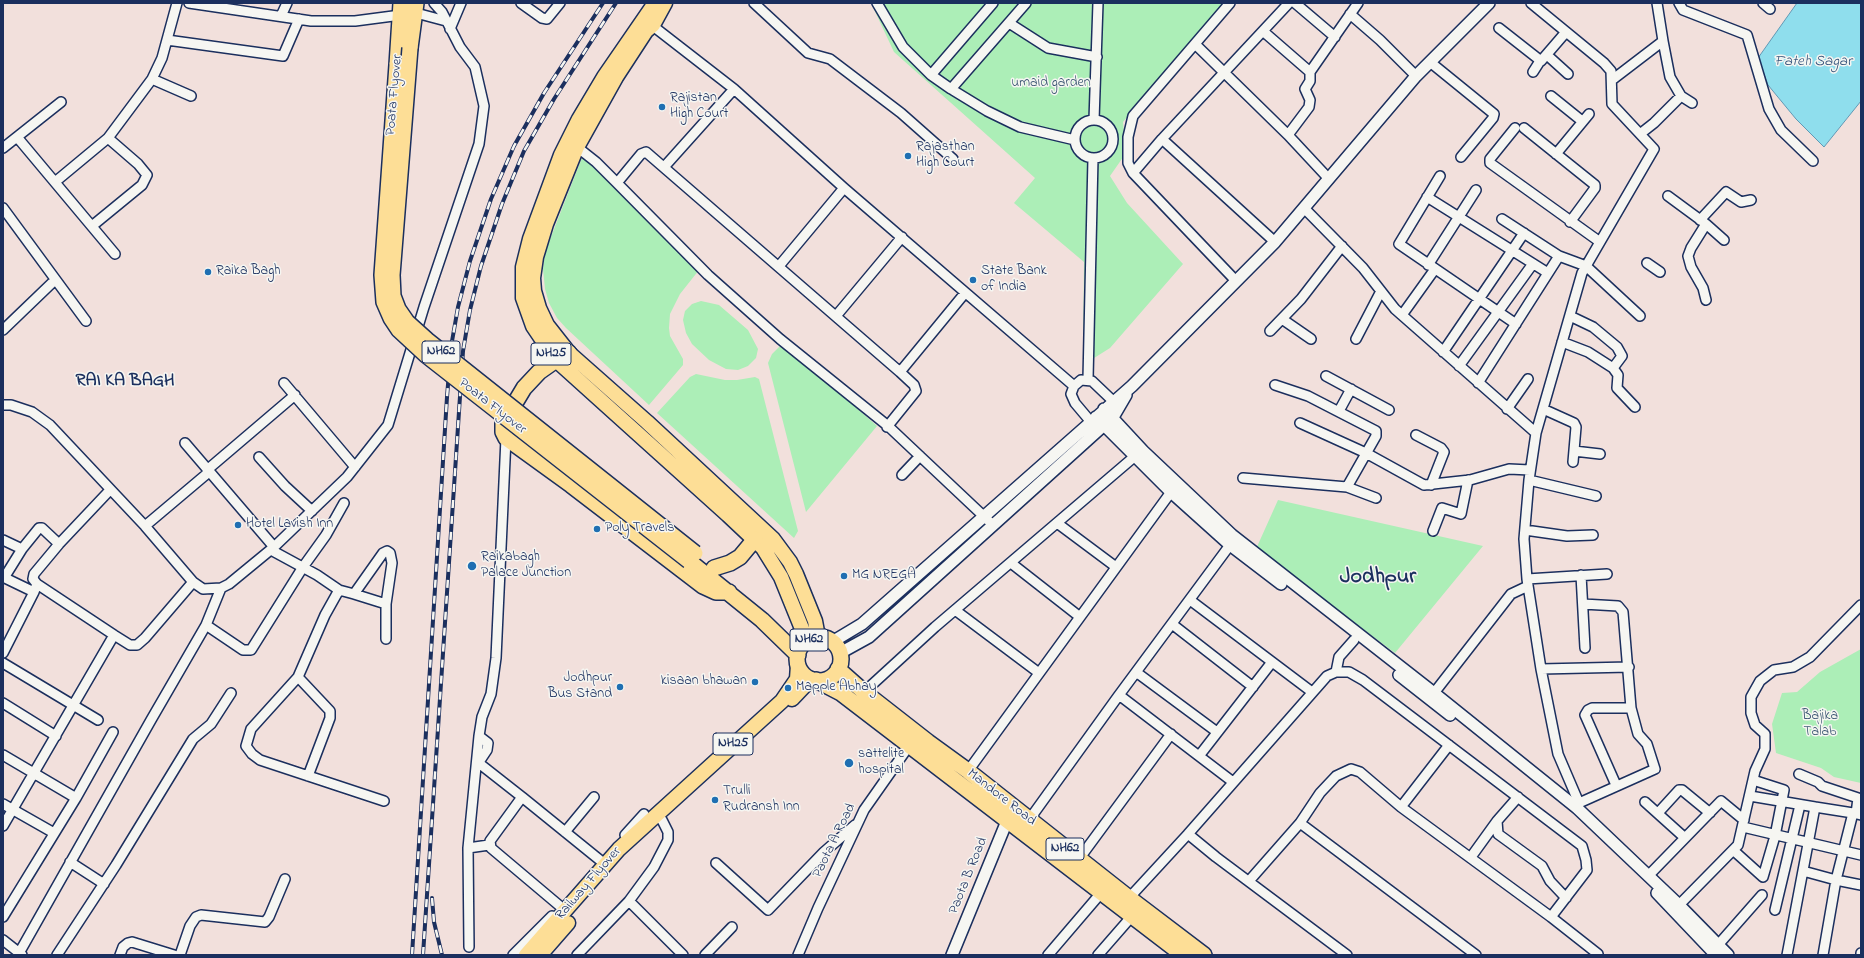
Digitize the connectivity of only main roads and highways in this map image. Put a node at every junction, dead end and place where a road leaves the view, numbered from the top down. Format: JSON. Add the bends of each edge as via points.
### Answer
{"nodes":[{"id":1,"x":655,"y":3,"type":"edge"},
{"id":2,"x":665,"y":3,"type":"edge"},
{"id":3,"x":408,"y":8,"type":"edge"},
{"id":4,"x":649,"y":22,"type":"junction"},
{"id":5,"x":562,"y":356,"type":"junction"},
{"id":6,"x":648,"y":433,"type":"junction"},
{"id":7,"x":755,"y":539,"type":"junction"},
{"id":8,"x":692,"y":557,"type":"junction"},
{"id":9,"x":714,"y":568,"type":"junction"},
{"id":10,"x":729,"y":592,"type":"junction"},
{"id":11,"x":814,"y":648,"type":"junction"},
{"id":12,"x":838,"y":669,"type":"junction"},
{"id":13,"x":814,"y":680,"type":"junction"},
{"id":14,"x":1011,"y":815,"type":"junction"},
{"id":15,"x":654,"y":817,"type":"junction"},
{"id":16,"x":623,"y":852,"type":"junction"},
{"id":17,"x":526,"y":955,"type":"edge"},
{"id":18,"x":540,"y":955,"type":"edge"},
{"id":19,"x":1183,"y":955,"type":"edge"},
{"id":20,"x":1204,"y":955,"type":"edge"}],
"edges":[{"from":1,"to":4,"type":"main road","number":"NH25"},
{"from":2,"to":4,"type":"main road","number":"NH25"},
{"from":3,"to":8,"type":"highway","name":"Poata Flyover","number":"NH62","bridge":true,"via":[[410,48],[392,275],[398,309],[407,322],[427,340]]},
{"from":3,"to":8,"type":"highway","name":"Poata Flyover","number":"NH62","bridge":true,"via":[[400,35],[397,65],[382,275],[384,302],[391,318],[399,330],[426,355]]},
{"from":4,"to":5,"type":"main road","number":"NH25","via":[[577,147],[546,224],[536,257],[534,291],[539,308]]},
{"from":4,"to":5,"type":"main road","number":"NH25","via":[[604,77],[579,119],[562,154],[530,239],[523,267],[523,298],[533,326],[544,344]]},
{"from":5,"to":6,"type":"main road","number":"NH25"},
{"from":5,"to":10,"type":"highway","via":[[532,379],[517,398],[503,423],[506,438],[702,586],[716,592]]},
{"from":6,"to":7,"type":"main road","number":"NH25"},
{"from":6,"to":11,"type":"main road","number":"NH25","via":[[773,539],[790,562],[799,580],[814,621]]},
{"from":7,"to":9,"type":"highway","via":[[740,557]]},
{"from":7,"to":11,"type":"main road","number":"NH25","via":[[781,577]]},
{"from":8,"to":9,"type":"highway","name":"Poata Flyover","number":"NH62"},
{"from":8,"to":10,"type":"highway","name":"Poata Flyover","number":"NH62"},
{"from":9,"to":11,"type":"highway","number":"NH62"},
{"from":10,"to":11,"type":"highway","number":"NH62","via":[[762,620]]},
{"from":11,"to":12,"type":"highway","number":"NH62"},
{"from":11,"to":13,"type":"highway","number":"NH62","via":[[805,676]]},
{"from":11,"to":15,"type":"main road","number":"NH25","via":[[782,701]]},
{"from":12,"to":13,"type":"highway","number":"NH62","via":[[829,678]]},
{"from":12,"to":14,"type":"highway","name":"Mandore Road","number":"NH62","via":[[864,692],[968,771]]},
{"from":13,"to":14,"type":"highway","name":"Mandore Road","number":"NH62","via":[[841,693],[909,746]]},
{"from":13,"to":15,"type":"main road","number":"NH25"},
{"from":14,"to":19,"type":"highway","name":"Mandore Road","number":"NH62","via":[[1101,893]]},
{"from":14,"to":20,"type":"highway","name":"Mandore Road","number":"NH62","via":[[1029,820]]},
{"from":15,"to":16,"type":"main road","name":"Railway Flyover","number":"NH25"},
{"from":16,"to":17,"type":"main road","name":"Railway Flyover","number":"NH25"},
{"from":16,"to":18,"type":"main road","name":"Railway Flyover","number":"NH25"}]}
